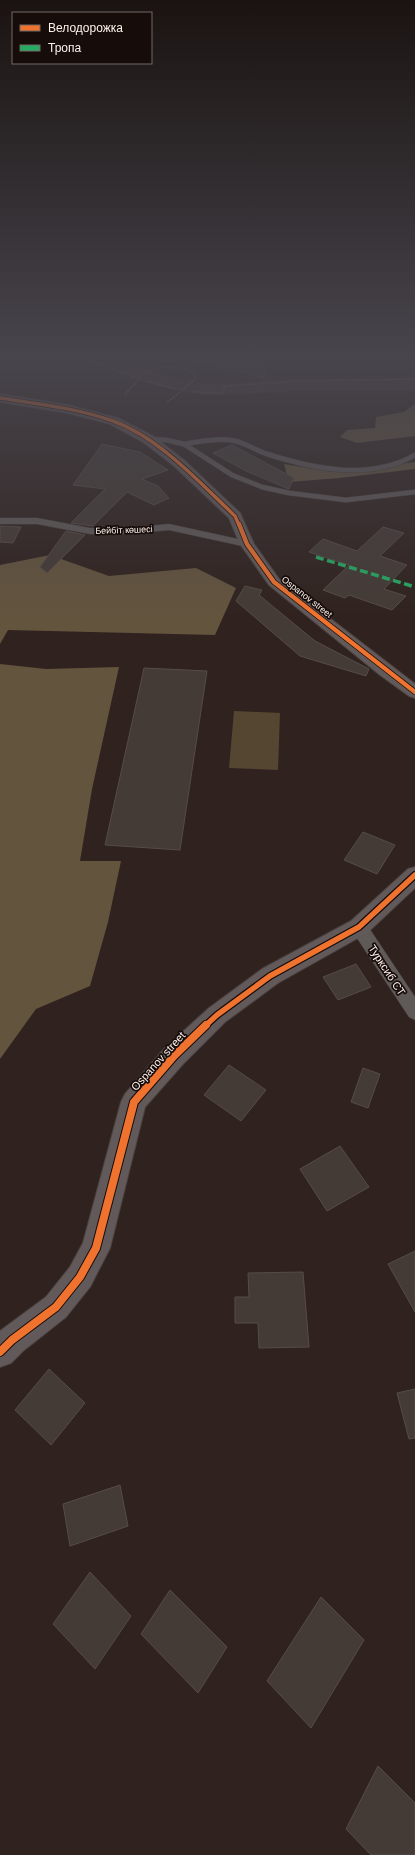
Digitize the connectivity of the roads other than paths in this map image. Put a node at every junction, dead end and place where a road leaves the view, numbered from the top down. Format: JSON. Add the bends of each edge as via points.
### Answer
{"nodes":[{"id":1,"x":150,"y":441,"type":"edge"},
{"id":2,"x":169,"y":441,"type":"edge"},
{"id":3,"x":223,"y":441,"type":"edge"},
{"id":4,"x":232,"y":441,"type":"edge"},
{"id":5,"x":184,"y":444,"type":"junction"},
{"id":6,"x":415,"y":455,"type":"edge"},
{"id":7,"x":415,"y":492,"type":"edge"},
{"id":8,"x":0,"y":521,"type":"edge"},
{"id":9,"x":247,"y":544,"type":"junction"},
{"id":10,"x":415,"y":692,"type":"edge"},
{"id":11,"x":415,"y":875,"type":"edge"},
{"id":12,"x":359,"y":927,"type":"junction"},
{"id":13,"x":415,"y":1012,"type":"edge"},
{"id":14,"x":4,"y":1341,"type":"edge"}],
"edges":[{"from":1,"to":9,"type":"street","name":"Ospanov street","via":[[235,516]]},
{"from":2,"to":5,"type":"lane"},
{"from":3,"to":5,"type":"lane"},
{"from":4,"to":6,"type":"lane","via":[[263,453],[322,469],[383,468],[407,462]]},
{"from":5,"to":7,"type":"lane","via":[[232,475],[262,487],[346,500]]},
{"from":8,"to":9,"type":"street","name":"Бейбіт көшесі","via":[[37,521],[90,531],[169,527]]},
{"from":9,"to":10,"type":"street","name":"Ospanov street","via":[[274,582]]},
{"from":11,"to":12,"type":"street","name":"Ospanov street"},
{"from":12,"to":13,"type":"street","name":"Турксиб СТ"},
{"from":12,"to":14,"type":"street","name":"Ospanov street","via":[[270,976],[217,1015],[174,1056],[134,1102],[96,1248],[80,1277],[56,1307]]}]}
